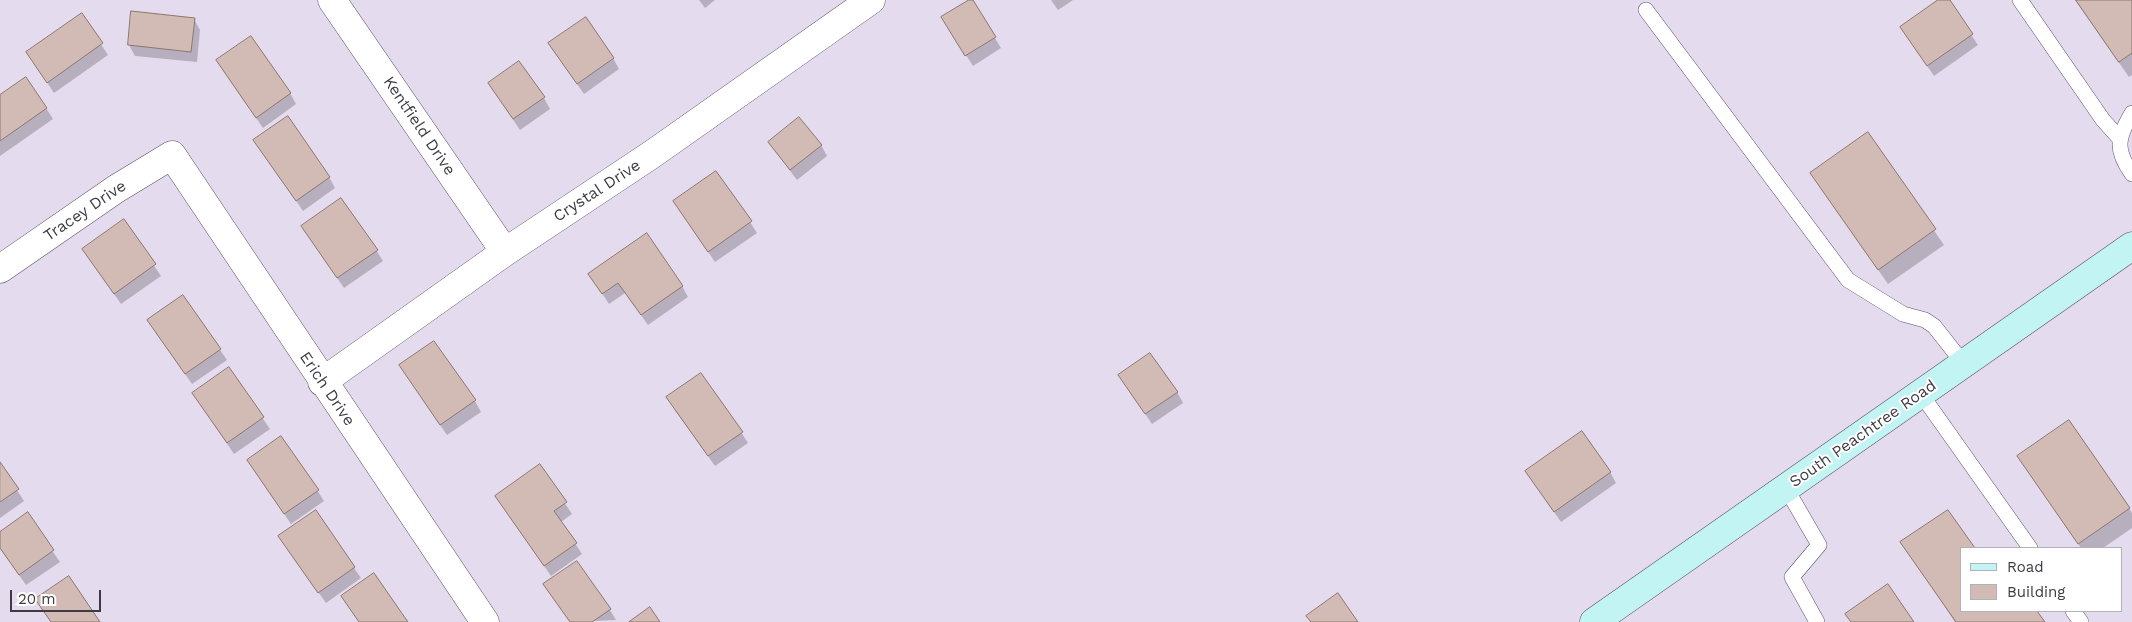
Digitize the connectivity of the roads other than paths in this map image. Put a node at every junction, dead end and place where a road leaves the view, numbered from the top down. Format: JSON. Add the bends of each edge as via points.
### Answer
{"nodes":[{"id":1,"x":332,"y":0,"type":"edge"},
{"id":2,"x":871,"y":0,"type":"edge"},
{"id":3,"x":2020,"y":0,"type":"edge"},
{"id":4,"x":1646,"y":10,"type":"dead end"},
{"id":5,"x":2132,"y":113,"type":"edge"},
{"id":6,"x":2120,"y":139,"type":"junction"},
{"id":7,"x":172,"y":154,"type":"joint"},
{"id":8,"x":2132,"y":174,"type":"edge"},
{"id":9,"x":2132,"y":246,"type":"edge"},
{"id":10,"x":505,"y":252,"type":"junction"},
{"id":11,"x":0,"y":269,"type":"edge"},
{"id":12,"x":1964,"y":364,"type":"junction"},
{"id":13,"x":322,"y":382,"type":"junction"},
{"id":14,"x":1921,"y":394,"type":"junction"},
{"id":15,"x":1786,"y":488,"type":"junction"},
{"id":16,"x":2029,"y":547,"type":"edge"},
{"id":17,"x":484,"y":622,"type":"edge"},
{"id":18,"x":1594,"y":622,"type":"edge"},
{"id":19,"x":1817,"y":622,"type":"edge"}],
"edges":[{"from":1,"to":10,"type":"street","name":"Kentfield Drive"},
{"from":2,"to":10,"type":"street","name":"Crystal Drive","via":[[651,155]]},
{"from":3,"to":6,"type":"lane","via":[[2103,120]]},
{"from":4,"to":12,"type":"lane","via":[[1848,280],[1903,314],[1926,320]]},
{"from":5,"to":6,"type":"lane","via":[[2122,128]]},
{"from":6,"to":8,"type":"lane","via":[[2120,155]]},
{"from":7,"to":11,"type":"street","name":"Tracey Drive"},
{"from":7,"to":13,"type":"street","name":"Erich Drive"},
{"from":9,"to":12,"type":"main road","name":"South Peachtree Road"},
{"from":10,"to":13,"type":"street","name":"Crystal Drive"},
{"from":12,"to":14,"type":"main road","name":"South Peachtree Road"},
{"from":13,"to":17,"type":"street","name":"Erich Drive"},
{"from":14,"to":15,"type":"main road","name":"South Peachtree Road"},
{"from":14,"to":16,"type":"lane"},
{"from":15,"to":18,"type":"main road","name":"South Peachtree Road"},
{"from":15,"to":19,"type":"lane","via":[[1819,546],[1792,577]]}]}
